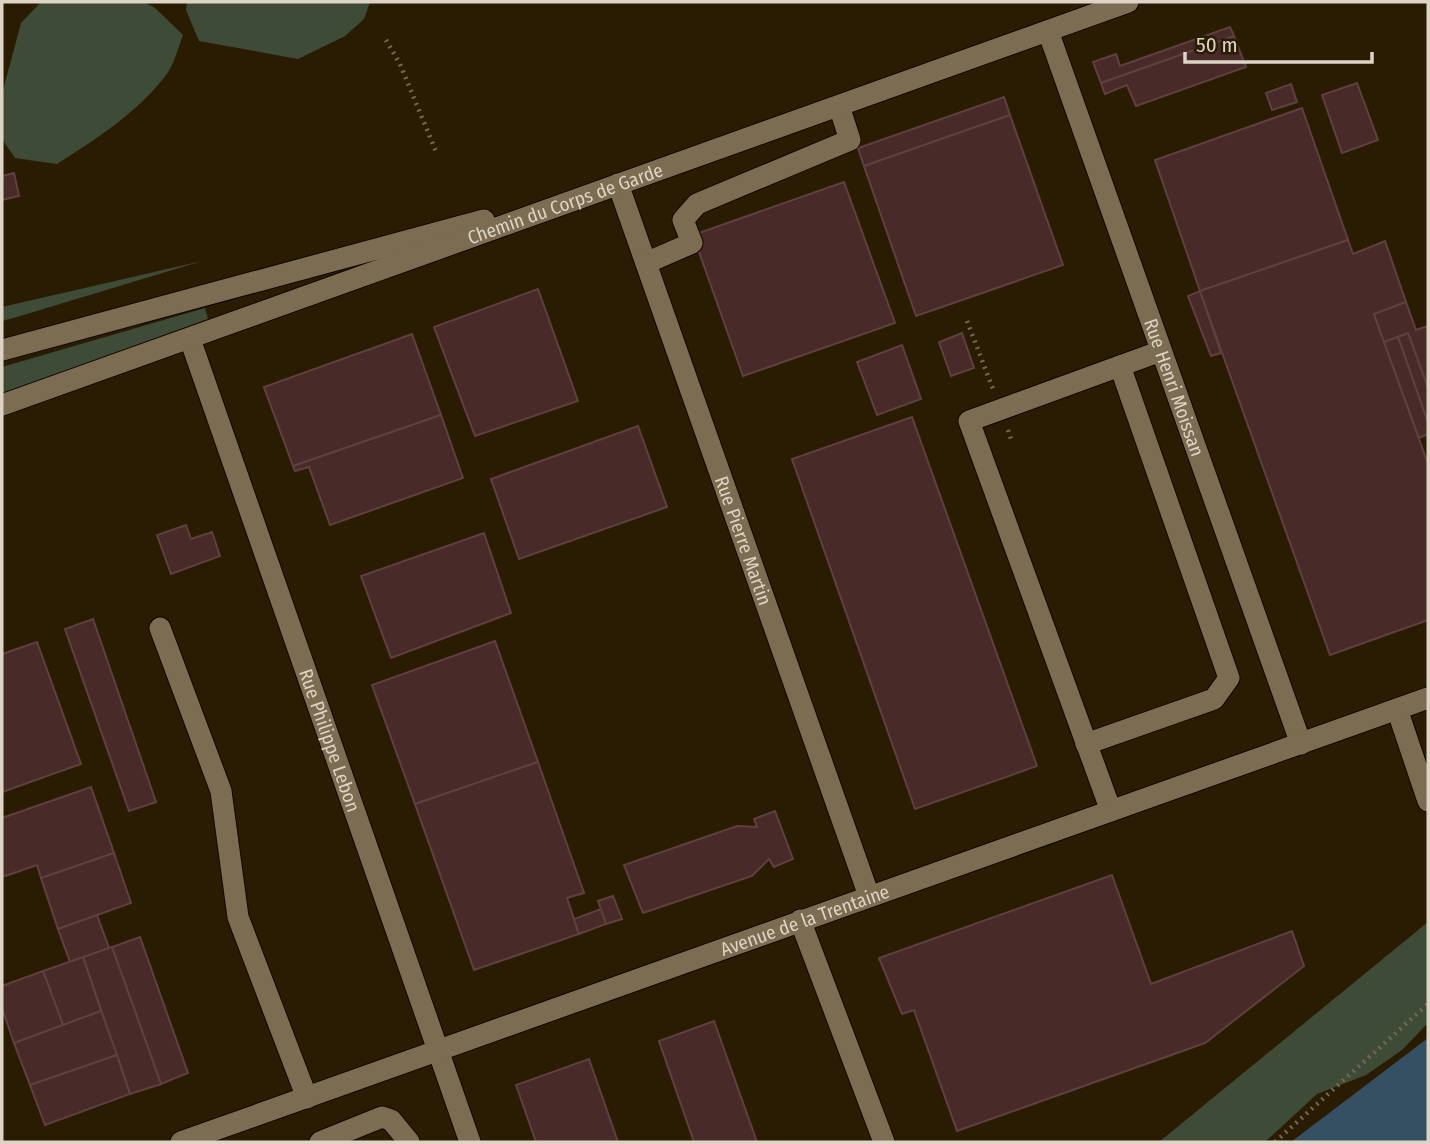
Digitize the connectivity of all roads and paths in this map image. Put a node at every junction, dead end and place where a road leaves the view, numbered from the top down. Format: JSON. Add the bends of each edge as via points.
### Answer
{"nodes":[{"id":1,"x":1128,"y":2,"type":"edge"},
{"id":2,"x":1048,"y":31,"type":"junction"},
{"id":3,"x":386,"y":40,"type":"dead end"},
{"id":4,"x":839,"y":106,"type":"junction"},
{"id":5,"x":437,"y":154,"type":"dead end"},
{"id":6,"x":618,"y":184,"type":"junction"},
{"id":7,"x":646,"y":263,"type":"junction"},
{"id":8,"x":967,"y":321,"type":"dead end"},
{"id":9,"x":190,"y":339,"type":"junction"},
{"id":10,"x":2,"y":350,"type":"edge"},
{"id":11,"x":1161,"y":351,"type":"junction"},
{"id":12,"x":1120,"y":366,"type":"junction"},
{"id":13,"x":2,"y":405,"type":"edge"},
{"id":14,"x":1000,"y":410,"type":"junction"},
{"id":15,"x":1011,"y":439,"type":"dead end"},
{"id":16,"x":160,"y":628,"type":"dead end"},
{"id":17,"x":1428,"y":698,"type":"edge"},
{"id":18,"x":1397,"y":709,"type":"junction"},
{"id":19,"x":1086,"y":744,"type":"junction"},
{"id":20,"x":1301,"y":744,"type":"junction"},
{"id":21,"x":1428,"y":801,"type":"edge"},
{"id":22,"x":1111,"y":811,"type":"junction"},
{"id":23,"x":869,"y":896,"type":"junction"},
{"id":24,"x":800,"y":920,"type":"junction"},
{"id":25,"x":1428,"y":1004,"type":"edge"},
{"id":26,"x":437,"y":1052,"type":"junction"},
{"id":27,"x":307,"y":1098,"type":"junction"},
{"id":28,"x":220,"y":1136,"type":"edge"},
{"id":29,"x":181,"y":1142,"type":"edge"},
{"id":30,"x":320,"y":1142,"type":"edge"},
{"id":31,"x":409,"y":1142,"type":"edge"},
{"id":32,"x":470,"y":1142,"type":"edge"},
{"id":33,"x":884,"y":1142,"type":"edge"},
{"id":34,"x":1275,"y":1142,"type":"edge"}],
"edges":[{"from":1,"to":2,"type":"street","name":"Chemin du Corps de Garde"},
{"from":2,"to":4,"type":"street","name":"Chemin du Corps de Garde"},
{"from":2,"to":11,"type":"street","name":"Rue Henri Moissan"},
{"from":3,"to":5,"type":"path"},
{"from":4,"to":6,"type":"street","name":"Chemin du Corps de Garde"},
{"from":4,"to":7,"type":"street","via":[[850,140],[697,204],[683,220],[692,243]]},
{"from":6,"to":7,"type":"street","name":"Rue Pierre Martin"},
{"from":6,"to":9,"type":"street","name":"Chemin du Corps de Garde"},
{"from":6,"to":10,"type":"street"},
{"from":7,"to":23,"type":"street","name":"Rue Pierre Martin"},
{"from":8,"to":14,"type":"path"},
{"from":9,"to":13,"type":"street","name":"Chemin du Corps de Garde"},
{"from":9,"to":26,"type":"street","name":"Rue Philippe Lebon"},
{"from":11,"to":12,"type":"street"},
{"from":11,"to":20,"type":"street","name":"Rue Henri Moissan"},
{"from":12,"to":14,"type":"street"},
{"from":12,"to":19,"type":"street","via":[[1229,678],[1214,699]]},
{"from":14,"to":15,"type":"path"},
{"from":14,"to":19,"type":"street","via":[[969,421]]},
{"from":16,"to":27,"type":"street","via":[[221,791],[238,917]]},
{"from":17,"to":18,"type":"street","name":"Avenue de la Trentaine"},
{"from":18,"to":20,"type":"street","name":"Avenue de la Trentaine"},
{"from":18,"to":21,"type":"street"},
{"from":19,"to":22,"type":"street"},
{"from":20,"to":22,"type":"street","name":"Avenue de la Trentaine"},
{"from":22,"to":23,"type":"street","name":"Avenue de la Trentaine"},
{"from":23,"to":24,"type":"street","name":"Avenue de la Trentaine"},
{"from":24,"to":26,"type":"street","name":"Avenue de la Trentaine"},
{"from":24,"to":33,"type":"street"},
{"from":25,"to":34,"type":"path"},
{"from":26,"to":27,"type":"street","name":"Avenue de la Trentaine"},
{"from":26,"to":32,"type":"street","name":"Rue Philippe Lebon"},
{"from":27,"to":28,"type":"street","name":"Avenue de la Trentaine"},
{"from":28,"to":29,"type":"street","name":"Avenue de la Trentaine"},
{"from":30,"to":31,"type":"street","via":[[382,1117],[391,1120]]}]}
